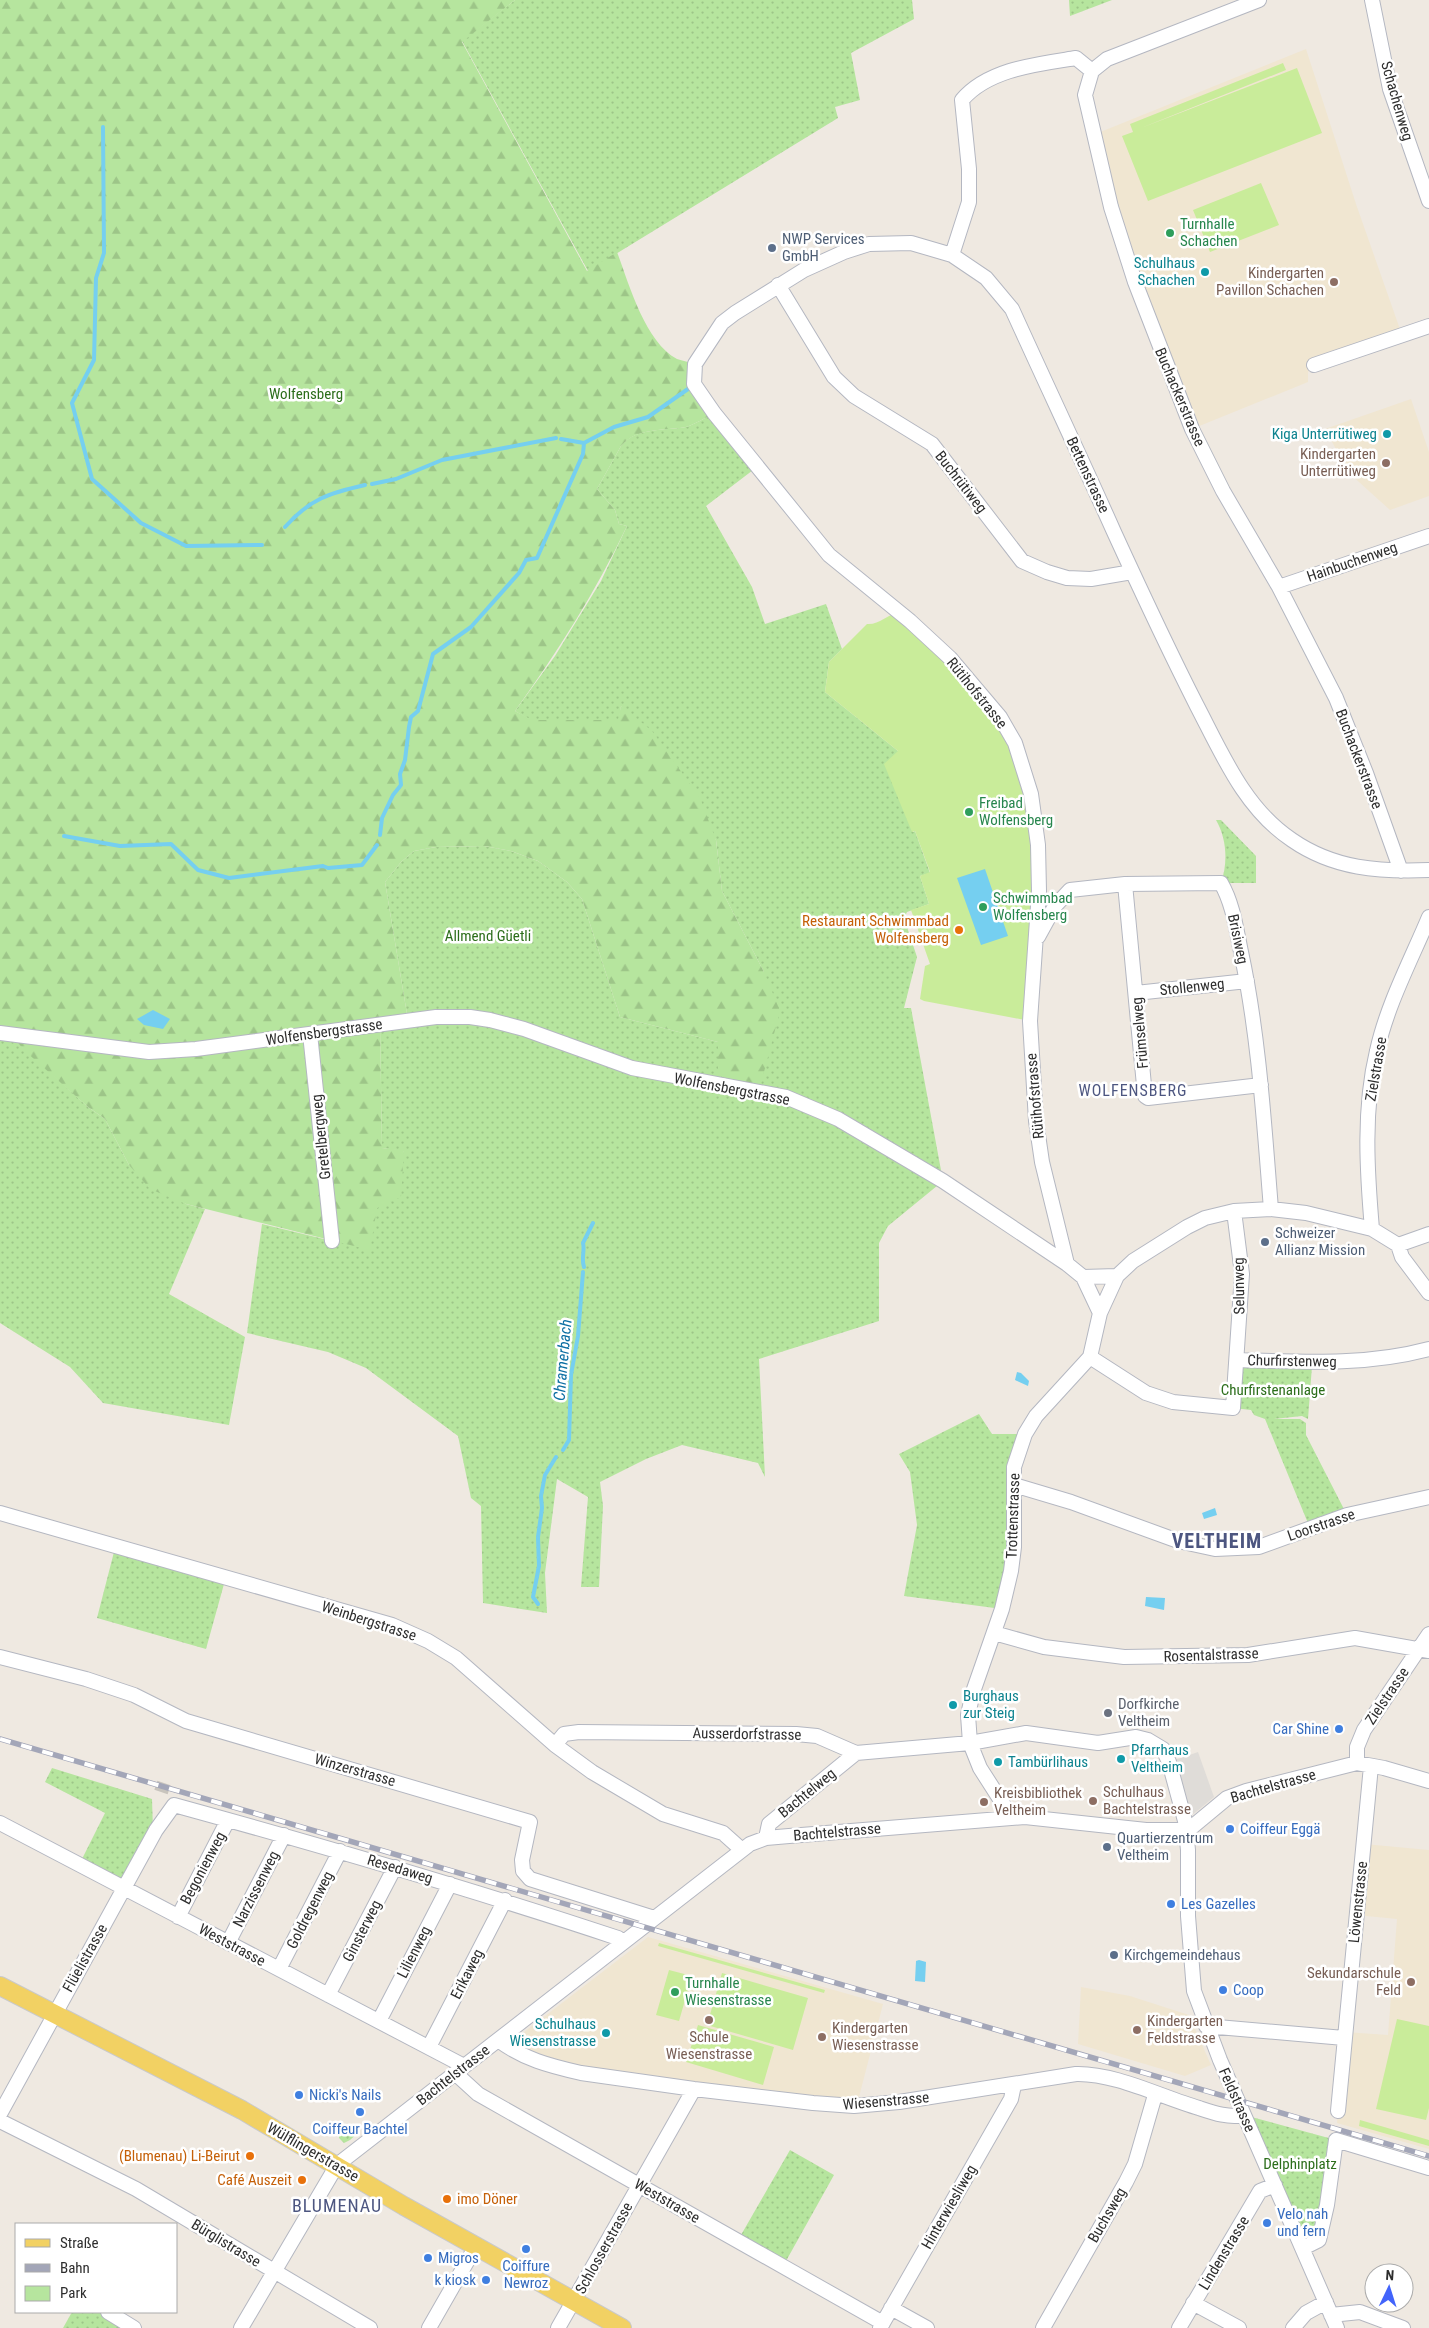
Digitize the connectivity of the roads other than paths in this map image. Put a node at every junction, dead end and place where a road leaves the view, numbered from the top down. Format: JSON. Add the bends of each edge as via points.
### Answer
{"nodes":[{"id":1,"x":1259,"y":0,"type":"edge"},
{"id":2,"x":1372,"y":0,"type":"edge"},
{"id":3,"x":1092,"y":71,"type":"junction"},
{"id":4,"x":1429,"y":201,"type":"edge"},
{"id":5,"x":952,"y":254,"type":"junction"},
{"id":6,"x":778,"y":285,"type":"junction"},
{"id":7,"x":1429,"y":326,"type":"edge"},
{"id":8,"x":695,"y":364,"type":"joint"},
{"id":9,"x":1314,"y":366,"type":"dead end"},
{"id":10,"x":1428,"y":536,"type":"edge"},
{"id":11,"x":1132,"y":572,"type":"junction"},
{"id":12,"x":1278,"y":587,"type":"junction"},
{"id":13,"x":1401,"y":870,"type":"junction"},
{"id":14,"x":1429,"y":870,"type":"edge"},
{"id":15,"x":1125,"y":884,"type":"junction"},
{"id":16,"x":1429,"y":917,"type":"edge"},
{"id":17,"x":1036,"y":940,"type":"junction"},
{"id":18,"x":1247,"y":981,"type":"junction"},
{"id":19,"x":1136,"y":993,"type":"junction"},
{"id":20,"x":0,"y":1033,"type":"edge"},
{"id":21,"x":310,"y":1034,"type":"junction"},
{"id":22,"x":1261,"y":1085,"type":"junction"},
{"id":23,"x":1271,"y":1209,"type":"junction"},
{"id":24,"x":1234,"y":1211,"type":"junction"},
{"id":25,"x":1372,"y":1229,"type":"junction"},
{"id":26,"x":1429,"y":1234,"type":"edge"},
{"id":27,"x":332,"y":1241,"type":"dead end"},
{"id":28,"x":1398,"y":1245,"type":"junction"},
{"id":29,"x":1067,"y":1264,"type":"junction"},
{"id":30,"x":1116,"y":1276,"type":"junction"},
{"id":31,"x":1083,"y":1278,"type":"junction"},
{"id":32,"x":1429,"y":1293,"type":"edge"},
{"id":33,"x":1100,"y":1313,"type":"junction"},
{"id":34,"x":1429,"y":1349,"type":"edge"},
{"id":35,"x":1090,"y":1357,"type":"junction"},
{"id":36,"x":1237,"y":1360,"type":"junction"},
{"id":37,"x":1014,"y":1485,"type":"junction"},
{"id":38,"x":1429,"y":1498,"type":"edge"},
{"id":39,"x":0,"y":1513,"type":"edge"},
{"id":40,"x":994,"y":1633,"type":"junction"},
{"id":41,"x":1429,"y":1634,"type":"edge"},
{"id":42,"x":1424,"y":1650,"type":"edge"},
{"id":43,"x":0,"y":1657,"type":"edge"},
{"id":44,"x":970,"y":1743,"type":"junction"},
{"id":45,"x":555,"y":1745,"type":"junction"},
{"id":46,"x":856,"y":1754,"type":"junction"},
{"id":47,"x":1364,"y":1764,"type":"junction"},
{"id":48,"x":1429,"y":1781,"type":"edge"},
{"id":49,"x":174,"y":1805,"type":"joint"},
{"id":50,"x":1012,"y":1818,"type":"junction"},
{"id":51,"x":228,"y":1820,"type":"junction"},
{"id":52,"x":0,"y":1823,"type":"edge"},
{"id":53,"x":1186,"y":1829,"type":"junction"},
{"id":54,"x":284,"y":1835,"type":"junction"},
{"id":55,"x":766,"y":1838,"type":"junction"},
{"id":56,"x":742,"y":1850,"type":"junction"},
{"id":57,"x":340,"y":1851,"type":"junction"},
{"id":58,"x":395,"y":1867,"type":"junction"},
{"id":59,"x":450,"y":1884,"type":"junction"},
{"id":60,"x":124,"y":1889,"type":"junction"},
{"id":61,"x":505,"y":1900,"type":"junction"},
{"id":62,"x":178,"y":1917,"type":"junction"},
{"id":63,"x":654,"y":1918,"type":"junction"},
{"id":64,"x":623,"y":1942,"type":"junction"},
{"id":65,"x":228,"y":1943,"type":"junction"},
{"id":66,"x":279,"y":1969,"type":"junction"},
{"id":67,"x":0,"y":1986,"type":"edge"},
{"id":68,"x":328,"y":1995,"type":"junction"},
{"id":69,"x":54,"y":2014,"type":"junction"},
{"id":70,"x":379,"y":2021,"type":"junction"},
{"id":71,"x":1206,"y":2026,"type":"junction"},
{"id":72,"x":1344,"y":2038,"type":"junction"},
{"id":73,"x":498,"y":2040,"type":"junction"},
{"id":74,"x":429,"y":2047,"type":"junction"},
{"id":75,"x":460,"y":2069,"type":"junction"},
{"id":76,"x":1014,"y":2085,"type":"junction"},
{"id":77,"x":694,"y":2089,"type":"junction"},
{"id":78,"x":1155,"y":2095,"type":"junction"},
{"id":79,"x":1338,"y":2111,"type":"dead end"},
{"id":80,"x":0,"y":2114,"type":"edge"},
{"id":81,"x":1244,"y":2114,"type":"junction"},
{"id":82,"x":0,"y":2121,"type":"edge"},
{"id":83,"x":337,"y":2165,"type":"junction"},
{"id":84,"x":1429,"y":2168,"type":"edge"},
{"id":85,"x":639,"y":2185,"type":"junction"},
{"id":86,"x":1275,"y":2185,"type":"junction"},
{"id":87,"x":476,"y":2246,"type":"junction"},
{"id":88,"x":1303,"y":2248,"type":"junction"},
{"id":89,"x":274,"y":2272,"type":"junction"},
{"id":90,"x":574,"y":2302,"type":"junction"},
{"id":91,"x":1194,"y":2303,"type":"junction"},
{"id":92,"x":891,"y":2308,"type":"junction"},
{"id":93,"x":110,"y":2313,"type":"edge"},
{"id":94,"x":1331,"y":2315,"type":"edge"},
{"id":95,"x":881,"y":2326,"type":"edge"},
{"id":96,"x":134,"y":2328,"type":"edge"},
{"id":97,"x":241,"y":2328,"type":"edge"},
{"id":98,"x":370,"y":2328,"type":"edge"},
{"id":99,"x":429,"y":2328,"type":"edge"},
{"id":100,"x":558,"y":2328,"type":"edge"},
{"id":101,"x":622,"y":2328,"type":"edge"},
{"id":102,"x":927,"y":2328,"type":"edge"},
{"id":103,"x":1043,"y":2328,"type":"edge"},
{"id":104,"x":1179,"y":2328,"type":"edge"},
{"id":105,"x":1239,"y":2328,"type":"edge"},
{"id":106,"x":1293,"y":2328,"type":"edge"},
{"id":107,"x":1403,"y":2328,"type":"edge"}],
"edges":[{"from":1,"to":3,"type":"street","via":[[1107,59]]},
{"from":2,"to":4,"type":"street","name":"Schachenweg","via":[[1390,90]]},
{"from":3,"to":5,"type":"street","via":[[1076,58],[1034,65],[991,78],[972,88],[962,100],[969,202]]},
{"from":3,"to":12,"type":"street","name":"Buchackerstrasse","via":[[1085,95],[1093,135],[1135,282],[1192,430],[1238,520]]},
{"from":5,"to":6,"type":"street","name":"Bettenstrasse","via":[[911,244],[869,244],[832,257]]},
{"from":5,"to":11,"type":"street","name":"Bettenstrasse","via":[[986,278],[1012,309]]},
{"from":6,"to":8,"type":"street","name":"Bettenstrasse","via":[[722,323]]},
{"from":6,"to":11,"type":"street","name":"Buchrütiweg","via":[[834,377],[854,396],[932,444],[1022,560],[1067,578],[1091,579]]},
{"from":7,"to":9,"type":"street"},
{"from":8,"to":17,"type":"street","name":"Rütihofstrasse","via":[[694,384],[709,406],[828,555],[950,658],[1008,730],[1030,794],[1038,845]]},
{"from":10,"to":12,"type":"street","name":"Hainbuchenweg"},
{"from":11,"to":13,"type":"street","name":"Bettenstrasse","via":[[1223,755],[1247,796],[1266,819],[1291,839],[1326,859],[1365,869]]},
{"from":12,"to":13,"type":"street","name":"Buchackerstrasse","via":[[1336,698]]},
{"from":13,"to":14,"type":"street","name":"Bettenstrasse"},
{"from":15,"to":17,"type":"street","name":"Brisiweg","via":[[1070,890],[1055,906]]},
{"from":15,"to":18,"type":"street","name":"Brisiweg","via":[[1221,883],[1230,898]]},
{"from":15,"to":19,"type":"street","name":"Frümselweg"},
{"from":16,"to":25,"type":"street","name":"Zielstrasse","via":[[1377,1051],[1369,1098]]},
{"from":17,"to":29,"type":"street","name":"Rütihofstrasse","via":[[1030,1021],[1036,1122],[1042,1162]]},
{"from":18,"to":19,"type":"street","name":"Stollenweg"},
{"from":18,"to":22,"type":"street","name":"Brisiweg"},
{"from":19,"to":22,"type":"street","name":"Frümselweg","via":[[1145,1096]]},
{"from":20,"to":21,"type":"street","name":"Wolfensbergstrasse","via":[[149,1052]]},
{"from":21,"to":27,"type":"street","name":"Gretelbergweg"},
{"from":21,"to":29,"type":"street","name":"Wolfensbergstrasse","via":[[408,1020],[470,1017],[524,1029],[632,1068],[786,1097],[838,1119],[943,1181]]},
{"from":22,"to":23,"type":"street","name":"Brisiweg"},
{"from":23,"to":24,"type":"street"},
{"from":23,"to":25,"type":"street","via":[[1306,1212]]},
{"from":24,"to":30,"type":"street","via":[[1205,1218],[1188,1227],[1154,1247]]},
{"from":24,"to":36,"type":"street","name":"Selunweg","via":[[1242,1274]]},
{"from":25,"to":28,"type":"street"},
{"from":26,"to":28,"type":"street"},
{"from":28,"to":32,"type":"street","via":[[1402,1257]]},
{"from":29,"to":31,"type":"street","name":"Wolfensbergstrasse"},
{"from":30,"to":31,"type":"street"},
{"from":30,"to":33,"type":"street","name":"Trottenstrasse"},
{"from":31,"to":33,"type":"street"},
{"from":33,"to":35,"type":"street","name":"Trottenstrasse"},
{"from":34,"to":36,"type":"street","name":"Churfirstenweg","via":[[1407,1355],[1339,1363]]},
{"from":35,"to":36,"type":"street","name":"Churfirstenweg","via":[[1146,1393],[1172,1402],[1233,1408]]},
{"from":35,"to":37,"type":"street","name":"Trottenstrasse","via":[[1036,1416],[1025,1434],[1014,1467]]},
{"from":37,"to":38,"type":"street","name":"Loorstrasse","via":[[1178,1541],[1215,1549],[1260,1547],[1348,1515]]},
{"from":37,"to":40,"type":"street","name":"Trottenstrasse","via":[[1013,1555]]},
{"from":39,"to":45,"type":"street","name":"Weinbergstrasse","via":[[392,1625],[456,1658]]},
{"from":40,"to":42,"type":"street","name":"Rosentalstrasse","via":[[1044,1647],[1124,1657],[1248,1655],[1355,1638]]},
{"from":40,"to":44,"type":"street","name":"Trottenstrasse","via":[[973,1692],[968,1715]]},
{"from":41,"to":42,"type":"street","name":"Zielstrasse"},
{"from":42,"to":47,"type":"street","name":"Zielstrasse","via":[[1364,1730],[1357,1747]]},
{"from":43,"to":63,"type":"street","name":"Winzerstrasse","via":[[134,1695],[186,1720],[530,1822],[522,1860],[523,1871],[530,1879]]},
{"from":44,"to":46,"type":"street"},
{"from":44,"to":50,"type":"street","name":"Trottenstrasse","via":[[987,1782]]},
{"from":44,"to":53,"type":"street","name":"Feldstrasse","via":[[1026,1733],[1098,1743],[1136,1736],[1148,1740],[1163,1749],[1169,1762]]},
{"from":45,"to":46,"type":"street","name":"Ausserdorfstrasse","via":[[564,1734],[579,1732],[787,1733],[817,1736]]},
{"from":45,"to":56,"type":"street","name":"Weinbergstrasse","via":[[634,1798],[663,1814],[724,1833]]},
{"from":46,"to":55,"type":"street","name":"Bachtelweg","via":[[769,1824]]},
{"from":47,"to":48,"type":"street","name":"Bachtelstrasse"},
{"from":47,"to":53,"type":"street","name":"Bachtelstrasse","via":[[1246,1790],[1227,1798]]},
{"from":47,"to":72,"type":"street","name":"Löwenstrasse"},
{"from":49,"to":51,"type":"street","name":"Resedaweg"},
{"from":49,"to":60,"type":"street","name":"Flüelistrasse","via":[[156,1830]]},
{"from":50,"to":53,"type":"street","name":"Bachtelstrasse","via":[[1049,1818],[1146,1830]]},
{"from":50,"to":55,"type":"street","name":"Bachtelstrasse"},
{"from":51,"to":54,"type":"street","name":"Resedaweg"},
{"from":51,"to":62,"type":"street","name":"Begonienweg"},
{"from":52,"to":60,"type":"street","name":"Weststrasse"},
{"from":53,"to":71,"type":"street","name":"Feldstrasse","via":[[1194,1991]]},
{"from":54,"to":57,"type":"street","name":"Resedaweg"},
{"from":54,"to":65,"type":"street","name":"Narzissenweg"},
{"from":55,"to":56,"type":"street","name":"Bachtelstrasse"},
{"from":56,"to":63,"type":"street","name":"Bachtelstrasse"},
{"from":57,"to":58,"type":"street","name":"Resedaweg"},
{"from":57,"to":66,"type":"street","name":"Goldregenweg"},
{"from":58,"to":59,"type":"street","name":"Resedaweg"},
{"from":58,"to":68,"type":"street","name":"Ginsterweg"},
{"from":59,"to":61,"type":"street","name":"Resedaweg"},
{"from":59,"to":70,"type":"street","name":"Lilienweg"},
{"from":60,"to":62,"type":"street","name":"Weststrasse"},
{"from":60,"to":69,"type":"street","name":"Flüelistrasse"},
{"from":61,"to":64,"type":"street","name":"Resedaweg"},
{"from":61,"to":74,"type":"street","name":"Erikaweg"},
{"from":62,"to":65,"type":"street","name":"Weststrasse"},
{"from":63,"to":64,"type":"street","name":"Bachtelstrasse"},
{"from":64,"to":73,"type":"street","name":"Bachtelstrasse"},
{"from":65,"to":66,"type":"street","name":"Weststrasse"},
{"from":66,"to":68,"type":"street","name":"Weststrasse"},
{"from":67,"to":69,"type":"main road","name":"Wülflingerstrasse"},
{"from":68,"to":70,"type":"street","name":"Weststrasse"},
{"from":69,"to":80,"type":"street","name":"Flüelistrasse"},
{"from":69,"to":83,"type":"main road","name":"Wülflingerstrasse","via":[[195,2085]]},
{"from":70,"to":74,"type":"street","name":"Weststrasse"},
{"from":71,"to":72,"type":"street"},
{"from":71,"to":81,"type":"street","name":"Feldstrasse"},
{"from":72,"to":79,"type":"street","name":"Löwenstrasse"},
{"from":73,"to":75,"type":"street","name":"Bachtelstrasse"},
{"from":73,"to":77,"type":"street","name":"Wiesenstrasse","via":[[519,2055],[548,2065],[581,2073]]},
{"from":74,"to":75,"type":"street","name":"Weststrasse"},
{"from":75,"to":83,"type":"street","name":"Bachtelstrasse"},
{"from":75,"to":85,"type":"street","name":"Weststrasse","via":[[478,2094]]},
{"from":76,"to":77,"type":"street","name":"Wiesenstrasse","via":[[854,2106]]},
{"from":76,"to":78,"type":"street","name":"Wiesenstrasse","via":[[1092,2074]]},
{"from":76,"to":92,"type":"street","name":"Hinterwiesliweg","via":[[1010,2099]]},
{"from":77,"to":85,"type":"street","name":"Schlosserstrasse"},
{"from":78,"to":81,"type":"street","name":"Wiesenstrasse","via":[[1224,2116]]},
{"from":78,"to":103,"type":"street","name":"Buchsweg","via":[[1135,2164]]},
{"from":81,"to":86,"type":"street","name":"Feldstrasse"},
{"from":82,"to":89,"type":"street","name":"Bürglistrasse","via":[[136,2190]]},
{"from":83,"to":87,"type":"main road","name":"Wülflingerstrasse"},
{"from":83,"to":89,"type":"street"},
{"from":84,"to":88,"type":"street","via":[[1336,2140],[1319,2240]]},
{"from":85,"to":90,"type":"street","name":"Schlosserstrasse"},
{"from":85,"to":95,"type":"street","name":"Weststrasse"},
{"from":86,"to":88,"type":"street","name":"Feldstrasse"},
{"from":86,"to":91,"type":"street","name":"Lindenstrasse","via":[[1260,2191]]},
{"from":87,"to":90,"type":"main road","name":"Wülflingerstrasse"},
{"from":87,"to":99,"type":"street"},
{"from":88,"to":94,"type":"street","name":"Feldstrasse"},
{"from":89,"to":97,"type":"street"},
{"from":89,"to":98,"type":"street","name":"Bürglistrasse"},
{"from":90,"to":100,"type":"street","name":"Schlosserstrasse"},
{"from":90,"to":101,"type":"main road","name":"Wülflingerstrasse"},
{"from":91,"to":104,"type":"street","name":"Lindenstrasse"},
{"from":91,"to":105,"type":"street"},
{"from":92,"to":95,"type":"street","name":"Hinterwiesliweg"},
{"from":92,"to":102,"type":"street"},
{"from":93,"to":96,"type":"street"},
{"from":94,"to":106,"type":"street","via":[[1306,2312]]},
{"from":94,"to":107,"type":"street","via":[[1360,2312]]}]}
